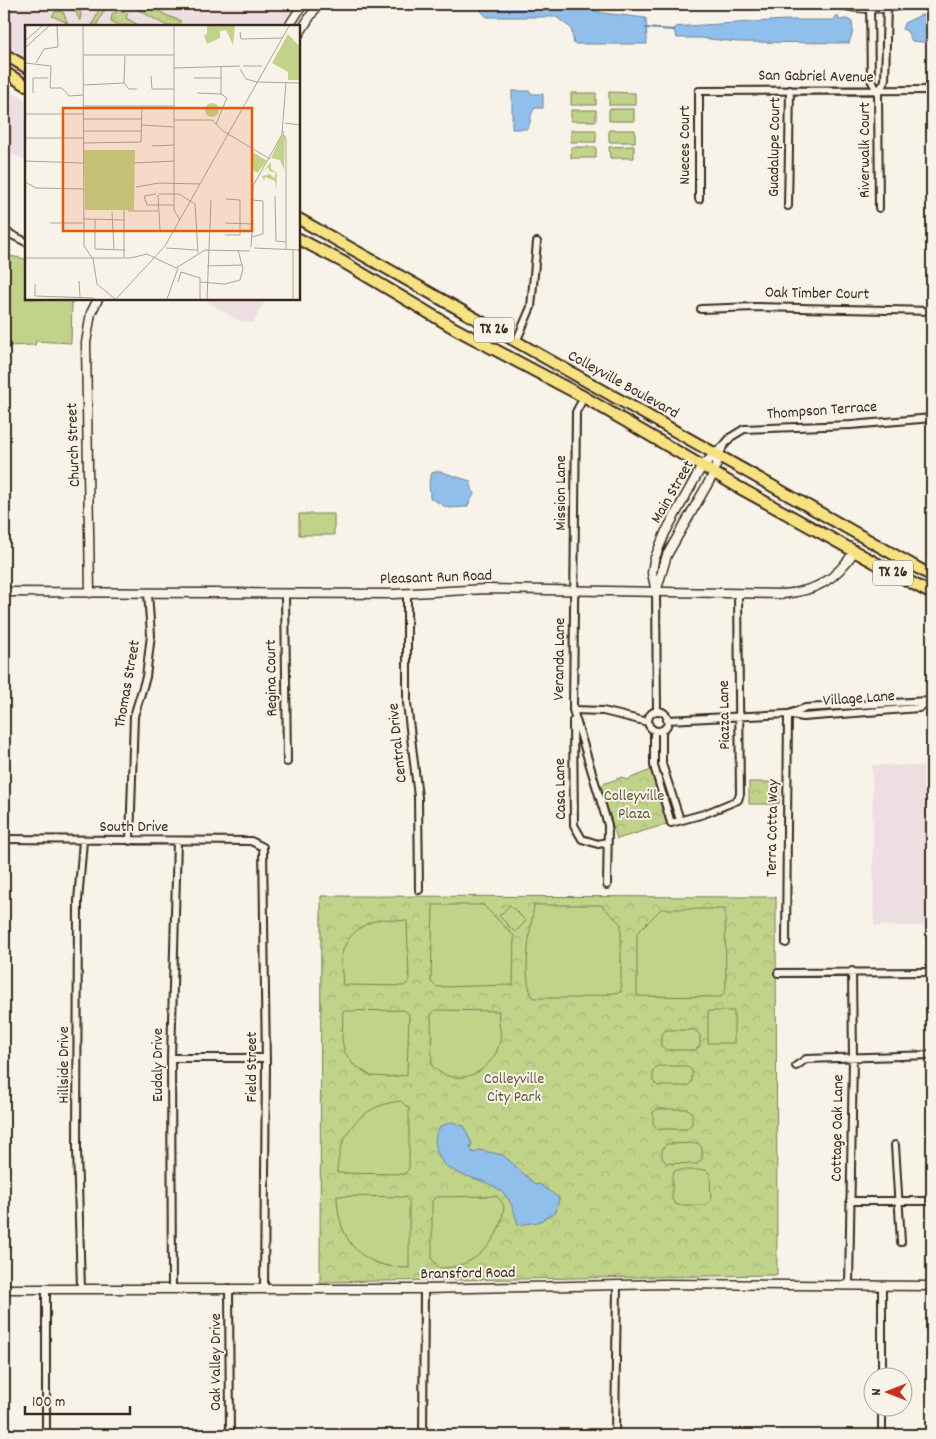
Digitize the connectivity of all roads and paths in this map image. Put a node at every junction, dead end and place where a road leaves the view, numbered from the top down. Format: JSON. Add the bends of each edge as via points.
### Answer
{"nodes":[{"id":1,"x":303,"y":4,"type":"edge"},
{"id":2,"x":318,"y":4,"type":"edge"},
{"id":3,"x":839,"y":4,"type":"edge"},
{"id":4,"x":906,"y":4,"type":"edge"},
{"id":5,"x":870,"y":6,"type":"edge"},
{"id":6,"x":887,"y":6,"type":"edge"},
{"id":7,"x":290,"y":25,"type":"edge"},
{"id":8,"x":300,"y":32,"type":"edge"},
{"id":9,"x":4,"y":54,"type":"edge"},
{"id":10,"x":25,"y":66,"type":"edge"},
{"id":11,"x":4,"y":72,"type":"edge"},
{"id":12,"x":25,"y":83,"type":"edge"},
{"id":13,"x":790,"y":90,"type":"junction"},
{"id":14,"x":932,"y":90,"type":"edge"},
{"id":15,"x":699,"y":91,"type":"joint"},
{"id":16,"x":878,"y":92,"type":"junction"},
{"id":17,"x":699,"y":199,"type":"dead end"},
{"id":18,"x":788,"y":206,"type":"dead end"},
{"id":19,"x":879,"y":208,"type":"dead end"},
{"id":20,"x":300,"y":220,"type":"edge"},
{"id":21,"x":4,"y":231,"type":"edge"},
{"id":22,"x":300,"y":240,"type":"edge"},
{"id":23,"x":25,"y":242,"type":"edge"},
{"id":24,"x":537,"y":242,"type":"dead end"},
{"id":25,"x":98,"y":300,"type":"edge"},
{"id":26,"x":701,"y":308,"type":"dead end"},
{"id":27,"x":932,"y":311,"type":"edge"},
{"id":28,"x":516,"y":342,"type":"junction"},
{"id":29,"x":504,"y":355,"type":"junction"},
{"id":30,"x":592,"y":384,"type":"junction"},
{"id":31,"x":584,"y":397,"type":"junction"},
{"id":32,"x":932,"y":418,"type":"edge"},
{"id":33,"x":718,"y":453,"type":"junction"},
{"id":34,"x":702,"y":466,"type":"junction"},
{"id":35,"x":714,"y":473,"type":"junction"},
{"id":36,"x":854,"y":552,"type":"junction"},
{"id":37,"x":932,"y":576,"type":"edge"},
{"id":38,"x":575,"y":591,"type":"junction"},
{"id":39,"x":4,"y":592,"type":"edge"},
{"id":40,"x":656,"y":592,"type":"junction"},
{"id":41,"x":90,"y":593,"type":"junction"},
{"id":42,"x":148,"y":593,"type":"junction"},
{"id":43,"x":407,"y":593,"type":"junction"},
{"id":44,"x":738,"y":593,"type":"junction"},
{"id":45,"x":285,"y":594,"type":"junction"},
{"id":46,"x":932,"y":594,"type":"edge"},
{"id":47,"x":932,"y":694,"type":"edge"},
{"id":48,"x":572,"y":710,"type":"junction"},
{"id":49,"x":657,"y":711,"type":"junction"},
{"id":50,"x":788,"y":714,"type":"junction"},
{"id":51,"x":739,"y":715,"type":"junction"},
{"id":52,"x":667,"y":720,"type":"junction"},
{"id":53,"x":648,"y":722,"type":"junction"},
{"id":54,"x":654,"y":730,"type":"junction"},
{"id":55,"x":662,"y":730,"type":"junction"},
{"id":56,"x":287,"y":762,"type":"dead end"},
{"id":57,"x":680,"y":820,"type":"junction"},
{"id":58,"x":4,"y":839,"type":"edge"},
{"id":59,"x":83,"y":841,"type":"junction"},
{"id":60,"x":130,"y":841,"type":"junction"},
{"id":61,"x":177,"y":841,"type":"junction"},
{"id":62,"x":607,"y":842,"type":"junction"},
{"id":63,"x":263,"y":847,"type":"joint"},
{"id":64,"x":607,"y":885,"type":"dead end"},
{"id":65,"x":419,"y":890,"type":"dead end"},
{"id":66,"x":786,"y":943,"type":"dead end"},
{"id":67,"x":852,"y":971,"type":"junction"},
{"id":68,"x":932,"y":972,"type":"edge"},
{"id":69,"x":778,"y":973,"type":"dead end"},
{"id":70,"x":932,"y":1055,"type":"edge"},
{"id":71,"x":170,"y":1058,"type":"junction"},
{"id":72,"x":266,"y":1058,"type":"junction"},
{"id":73,"x":853,"y":1058,"type":"junction"},
{"id":74,"x":796,"y":1066,"type":"dead end"},
{"id":75,"x":895,"y":1145,"type":"dead end"},
{"id":76,"x":850,"y":1201,"type":"junction"},
{"id":77,"x":898,"y":1201,"type":"junction"},
{"id":78,"x":932,"y":1201,"type":"edge"},
{"id":79,"x":901,"y":1242,"type":"dead end"},
{"id":80,"x":617,"y":1285,"type":"junction"},
{"id":81,"x":849,"y":1285,"type":"junction"},
{"id":82,"x":882,"y":1286,"type":"junction"},
{"id":83,"x":932,"y":1286,"type":"edge"},
{"id":84,"x":229,"y":1288,"type":"junction"},
{"id":85,"x":264,"y":1288,"type":"junction"},
{"id":86,"x":4,"y":1289,"type":"edge"},
{"id":87,"x":46,"y":1289,"type":"junction"},
{"id":88,"x":81,"y":1289,"type":"junction"},
{"id":89,"x":172,"y":1289,"type":"junction"},
{"id":90,"x":424,"y":1289,"type":"junction"},
{"id":91,"x":882,"y":1366,"type":"edge"},
{"id":92,"x":882,"y":1416,"type":"edge"},
{"id":93,"x":46,"y":1435,"type":"edge"},
{"id":94,"x":230,"y":1435,"type":"edge"},
{"id":95,"x":423,"y":1435,"type":"edge"},
{"id":96,"x":615,"y":1435,"type":"edge"},
{"id":97,"x":882,"y":1435,"type":"edge"}],
"edges":[{"from":1,"to":7,"type":"street"},
{"from":2,"to":8,"type":"street"},
{"from":3,"to":5,"type":"street"},
{"from":4,"to":6,"type":"street"},
{"from":5,"to":6,"type":"street"},
{"from":5,"to":16,"type":"street","name":"Riverwalk Court","via":[[871,80]]},
{"from":6,"to":16,"type":"street","name":"Riverwalk Court","via":[[885,81]]},
{"from":9,"to":10,"type":"main road"},
{"from":11,"to":12,"type":"main road"},
{"from":13,"to":15,"type":"street","name":"San Gabriel Avenue"},
{"from":13,"to":16,"type":"street","name":"San Gabriel Avenue"},
{"from":13,"to":18,"type":"street","name":"Guadalupe Court"},
{"from":14,"to":16,"type":"street","name":"San Gabriel Avenue"},
{"from":15,"to":17,"type":"street","name":"Nueces Court"},
{"from":16,"to":19,"type":"street","name":"Riverwalk Court"},
{"from":20,"to":28,"type":"main road","name":"Colleyville Boulevard","number":"TX 26"},
{"from":21,"to":23,"type":"street"},
{"from":22,"to":29,"type":"main road","name":"Colleyville Boulevard","number":"TX 26"},
{"from":24,"to":28,"type":"street","via":[[531,308]]},
{"from":25,"to":41,"type":"street","name":"Church Street","via":[[91,313],[86,343]]},
{"from":26,"to":27,"type":"street","name":"Oak Timber Court"},
{"from":28,"to":29,"type":"main road"},
{"from":28,"to":30,"type":"main road","name":"Colleyville Boulevard","number":"TX 26"},
{"from":29,"to":31,"type":"main road","name":"Colleyville Boulevard","number":"TX 26"},
{"from":30,"to":31,"type":"main road"},
{"from":30,"to":33,"type":"main road","name":"Colleyville Boulevard","number":"TX 26"},
{"from":31,"to":34,"type":"main road","name":"Colleyville Boulevard","number":"TX 26"},
{"from":31,"to":38,"type":"street","name":"Mission Lane","via":[[576,412]]},
{"from":32,"to":33,"type":"street","name":"Thompson Terrace","via":[[744,429],[731,437]]},
{"from":33,"to":34,"type":"street","name":"Main Street"},
{"from":33,"to":35,"type":"street","name":"Main Street"},
{"from":33,"to":37,"type":"main road","name":"Colleyville Boulevard","number":"TX 26"},
{"from":34,"to":35,"type":"main road","name":"Colleyville Boulevard","number":"TX 26"},
{"from":34,"to":40,"type":"street","name":"Main Street","via":[[654,560],[652,573]]},
{"from":35,"to":36,"type":"main road","name":"Colleyville Boulevard","number":"TX 26"},
{"from":35,"to":40,"type":"street","name":"Main Street","via":[[668,555]]},
{"from":36,"to":44,"type":"street","name":"Pleasant Run Road","via":[[834,576],[814,588],[786,594]]},
{"from":36,"to":46,"type":"main road","name":"Colleyville Boulevard","number":"TX 26"},
{"from":38,"to":40,"type":"street","name":"Pleasant Run Road"},
{"from":38,"to":43,"type":"street","name":"Pleasant Run Road"},
{"from":38,"to":48,"type":"street","name":"Veranda Lane"},
{"from":39,"to":41,"type":"street","name":"Pleasant Run Road"},
{"from":40,"to":44,"type":"street","name":"Pleasant Run Road"},
{"from":40,"to":49,"type":"street","name":"Main Street"},
{"from":41,"to":42,"type":"street","name":"Pleasant Run Road"},
{"from":42,"to":45,"type":"street","name":"Pleasant Run Road"},
{"from":42,"to":60,"type":"street","name":"Thomas Street","via":[[151,635],[146,677],[134,716]]},
{"from":43,"to":45,"type":"street","name":"Pleasant Run Road"},
{"from":43,"to":65,"type":"street","name":"Central Drive","via":[[407,703],[418,797]]},
{"from":44,"to":51,"type":"street","name":"Piazza Lane"},
{"from":45,"to":56,"type":"street","name":"Regina Court"},
{"from":47,"to":50,"type":"street","name":"Village Lane","via":[[929,701],[919,708],[803,717]]},
{"from":48,"to":53,"type":"street","via":[[603,711]]},
{"from":48,"to":62,"type":"street","name":"Veranda Lane","via":[[608,825]]},
{"from":48,"to":62,"type":"street","name":"Casa Lane","via":[[574,825],[582,839],[598,844]]},
{"from":49,"to":52,"type":"street"},
{"from":49,"to":53,"type":"street","via":[[651,714]]},
{"from":50,"to":51,"type":"street","name":"Village Lane"},
{"from":50,"to":66,"type":"street","name":"Terra Cotta Way"},
{"from":51,"to":52,"type":"street","name":"Village Lane"},
{"from":51,"to":57,"type":"street","name":"Piazza Lane","via":[[740,794],[734,803]]},
{"from":52,"to":55,"type":"street"},
{"from":53,"to":54,"type":"street"},
{"from":54,"to":55,"type":"street"},
{"from":54,"to":57,"type":"street","via":[[654,766],[671,823]]},
{"from":55,"to":57,"type":"street","via":[[662,764]]},
{"from":58,"to":59,"type":"street","name":"South Drive"},
{"from":59,"to":60,"type":"street","name":"South Drive"},
{"from":59,"to":88,"type":"street","name":"Hillside Drive","via":[[78,930],[77,1149]]},
{"from":60,"to":61,"type":"street","name":"South Drive"},
{"from":61,"to":63,"type":"street","name":"South Drive","via":[[251,841]]},
{"from":61,"to":71,"type":"street","name":"Eudaly Drive"},
{"from":62,"to":64,"type":"street","name":"Veranda Lane"},
{"from":63,"to":72,"type":"street","name":"Field Street"},
{"from":67,"to":68,"type":"street"},
{"from":67,"to":69,"type":"street"},
{"from":67,"to":73,"type":"street","name":"Cottage Oak Lane"},
{"from":70,"to":73,"type":"street"},
{"from":71,"to":72,"type":"street"},
{"from":71,"to":89,"type":"street","name":"Eudaly Drive"},
{"from":72,"to":85,"type":"street","name":"Field Street"},
{"from":73,"to":74,"type":"street","via":[[806,1059]]},
{"from":73,"to":76,"type":"street","name":"Cottage Oak Lane"},
{"from":75,"to":77,"type":"street"},
{"from":76,"to":77,"type":"street"},
{"from":76,"to":81,"type":"street","name":"Cottage Oak Lane"},
{"from":77,"to":78,"type":"street"},
{"from":77,"to":79,"type":"street"},
{"from":80,"to":81,"type":"street","name":"Bransford Road"},
{"from":80,"to":90,"type":"street","name":"Bransford Road"},
{"from":80,"to":96,"type":"street"},
{"from":81,"to":82,"type":"street","name":"Bransford Road"},
{"from":82,"to":83,"type":"street","name":"Bransford Road"},
{"from":82,"to":91,"type":"street"},
{"from":84,"to":85,"type":"street","name":"Bransford Road"},
{"from":84,"to":89,"type":"street","name":"Bransford Road"},
{"from":84,"to":94,"type":"street","name":"Oak Valley Drive"},
{"from":85,"to":90,"type":"street","name":"Bransford Road"},
{"from":86,"to":87,"type":"street","name":"Bransford Road"},
{"from":87,"to":88,"type":"street","name":"Bransford Road"},
{"from":87,"to":93,"type":"street"},
{"from":88,"to":89,"type":"street","name":"Bransford Road"},
{"from":90,"to":95,"type":"street"},
{"from":92,"to":97,"type":"street"}]}
